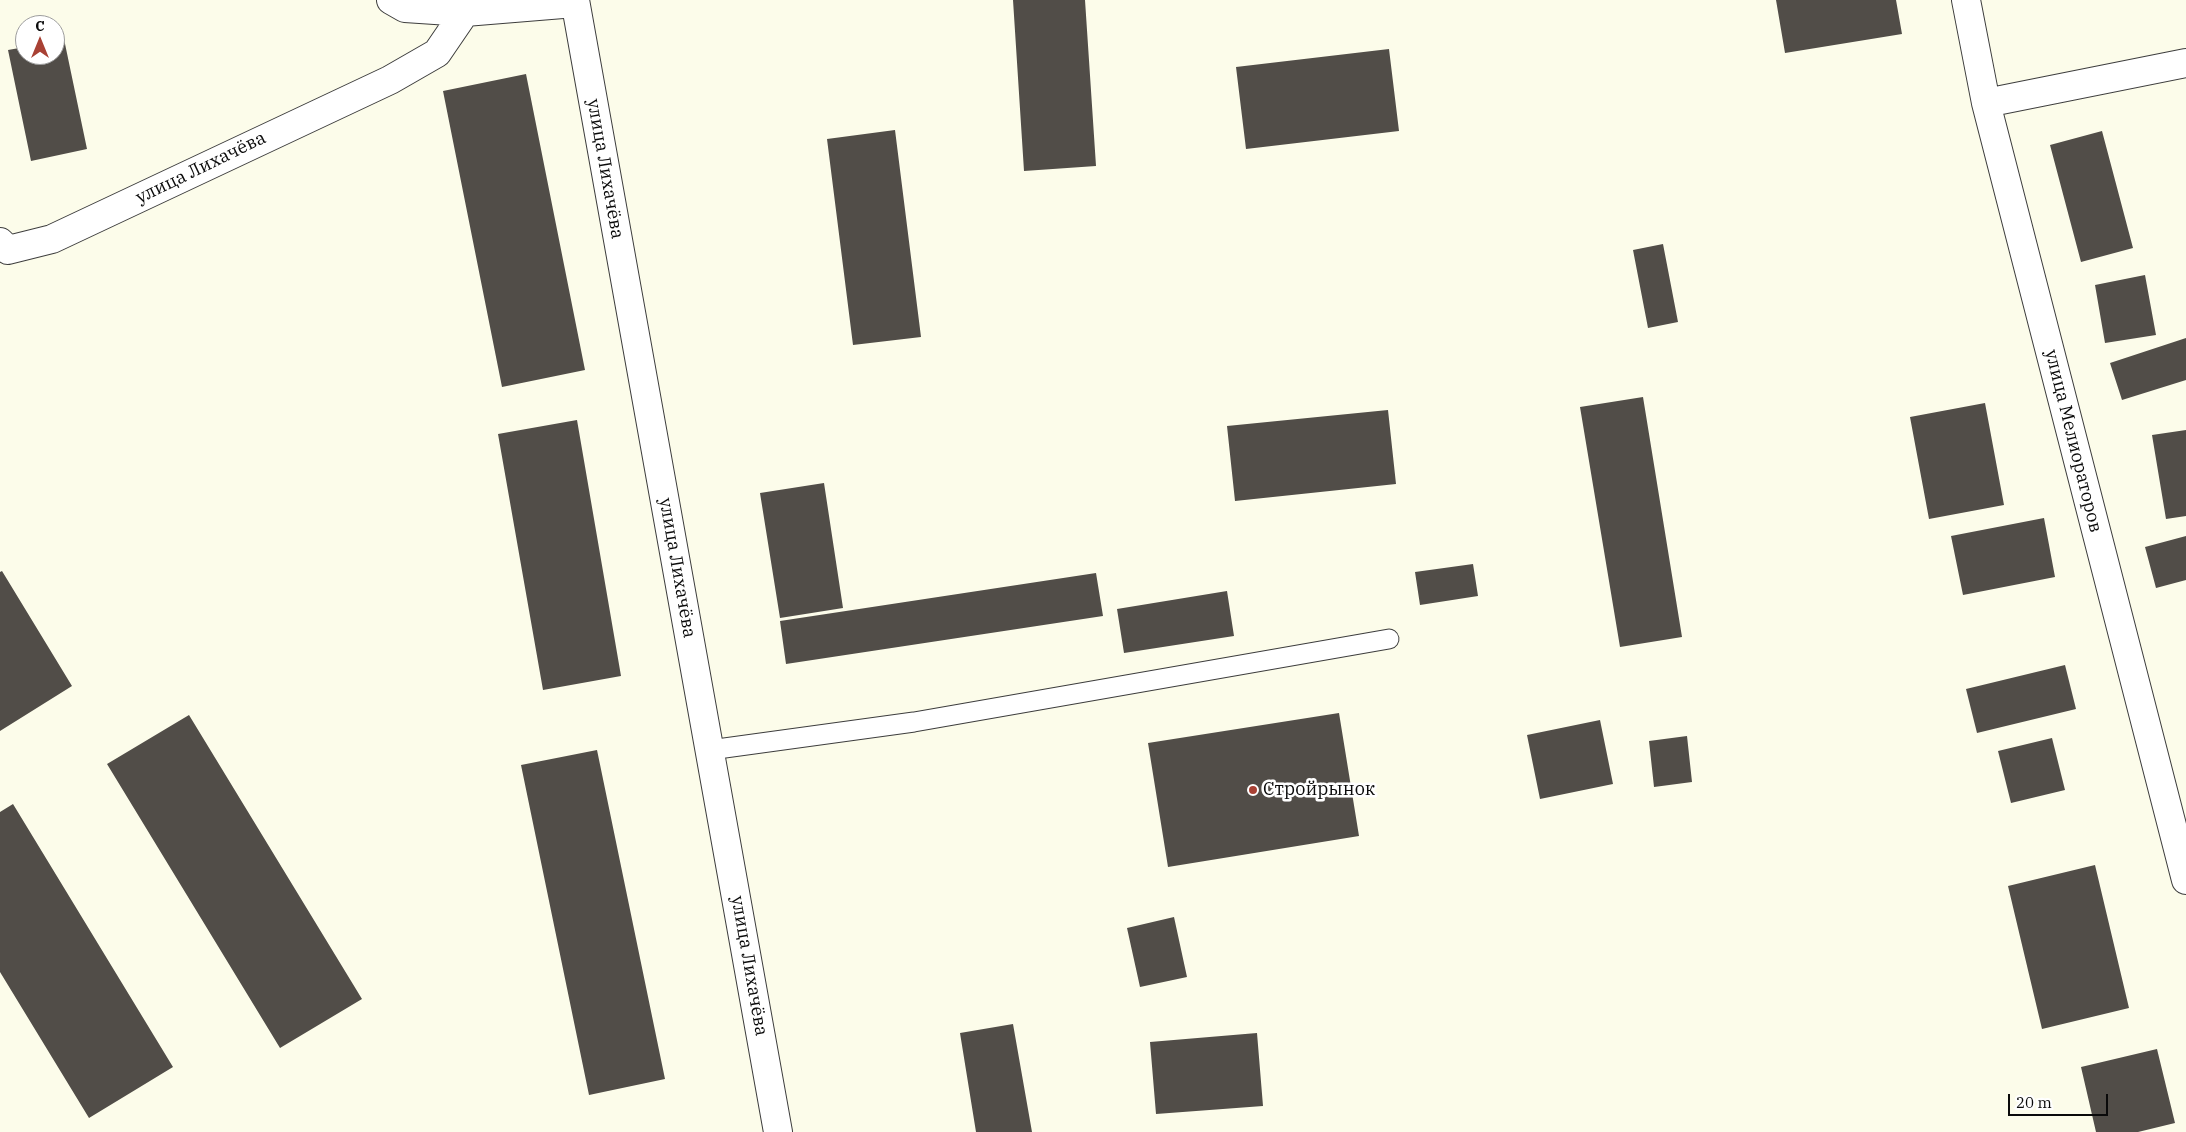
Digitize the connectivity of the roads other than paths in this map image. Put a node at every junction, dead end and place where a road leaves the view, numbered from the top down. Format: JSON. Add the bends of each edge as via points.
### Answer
{"nodes":[{"id":1,"x":391,"y":0,"type":"edge"},
{"id":2,"x":1966,"y":0,"type":"edge"},
{"id":3,"x":575,"y":2,"type":"edge"},
{"id":4,"x":465,"y":12,"type":"junction"},
{"id":5,"x":2186,"y":63,"type":"edge"},
{"id":6,"x":1986,"y":103,"type":"junction"},
{"id":7,"x":0,"y":242,"type":"edge"},
{"id":8,"x":1389,"y":639,"type":"dead end"},
{"id":9,"x":710,"y":750,"type":"junction"},
{"id":10,"x":2186,"y":880,"type":"edge"},
{"id":11,"x":778,"y":1132,"type":"edge"}],
"edges":[{"from":1,"to":4,"type":"street","name":"улица Лихачёва","via":[[405,8]]},
{"from":2,"to":6,"type":"street","name":"улица Мелиораторов"},
{"from":3,"to":4,"type":"street","name":"улица Лихачёва"},
{"from":3,"to":9,"type":"street","name":"улица Лихачёва"},
{"from":4,"to":7,"type":"street","name":"улица Лихачёва","via":[[437,53],[390,80],[52,239],[8,250]]},
{"from":5,"to":6,"type":"street"},
{"from":6,"to":10,"type":"street","name":"улица Мелиораторов"},
{"from":8,"to":9,"type":"lane","via":[[914,722]]},
{"from":9,"to":11,"type":"street","name":"улица Лихачёва"}]}
